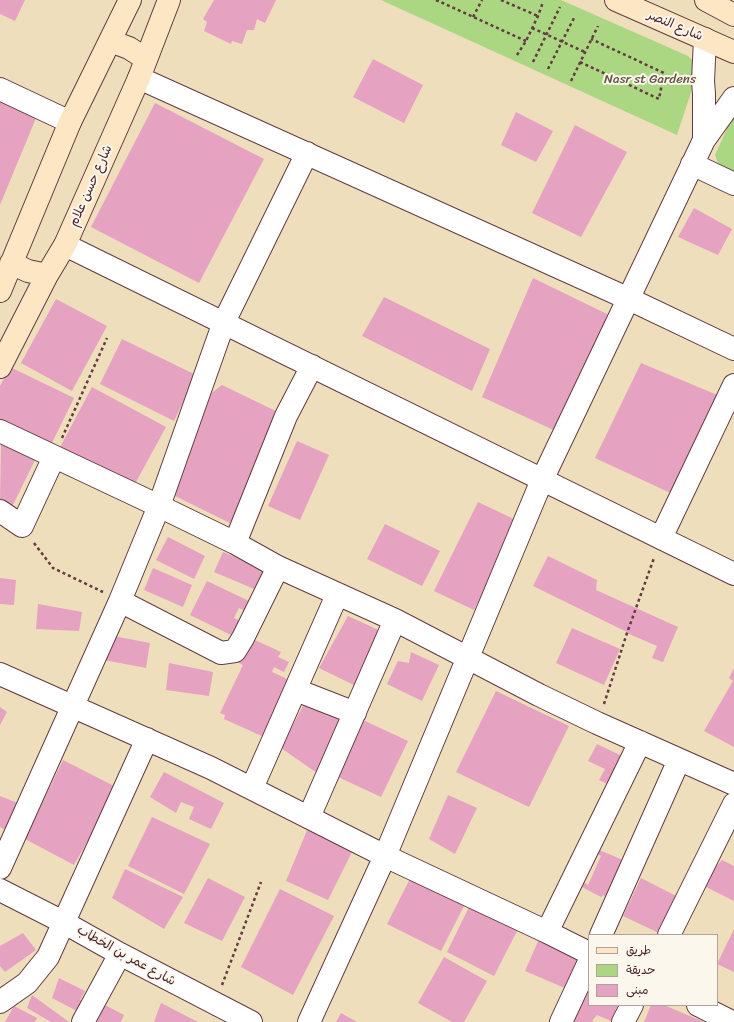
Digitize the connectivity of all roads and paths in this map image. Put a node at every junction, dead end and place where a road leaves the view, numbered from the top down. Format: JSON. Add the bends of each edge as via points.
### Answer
{"nodes":[{"id":1,"x":130,"y":0,"type":"edge"},
{"id":2,"x":169,"y":0,"type":"edge"},
{"id":3,"x":436,"y":0,"type":"edge"},
{"id":4,"x":482,"y":0,"type":"edge"},
{"id":5,"x":501,"y":0,"type":"edge"},
{"id":6,"x":616,"y":0,"type":"edge"},
{"id":7,"x":706,"y":0,"type":"edge"},
{"id":8,"x":542,"y":2,"type":"dead end"},
{"id":9,"x":560,"y":7,"type":"dead end"},
{"id":10,"x":734,"y":15,"type":"edge"},
{"id":11,"x":538,"y":16,"type":"junction"},
{"id":12,"x":575,"y":16,"type":"dead end"},
{"id":13,"x":473,"y":17,"type":"junction"},
{"id":14,"x":598,"y":26,"type":"dead end"},
{"id":15,"x":532,"y":28,"type":"junction"},
{"id":16,"x":546,"y":34,"type":"junction"},
{"id":17,"x":592,"y":39,"type":"junction"},
{"id":18,"x":705,"y":39,"type":"junction"},
{"id":19,"x":110,"y":41,"type":"junction"},
{"id":20,"x":526,"y":42,"type":"junction"},
{"id":21,"x":562,"y":42,"type":"junction"},
{"id":22,"x":585,"y":52,"type":"junction"},
{"id":23,"x":734,"y":52,"type":"edge"},
{"id":24,"x":517,"y":55,"type":"dead end"},
{"id":25,"x":533,"y":62,"type":"dead end"},
{"id":26,"x":580,"y":62,"type":"junction"},
{"id":27,"x":142,"y":68,"type":"junction"},
{"id":28,"x":548,"y":69,"type":"dead end"},
{"id":29,"x":571,"y":81,"type":"dead end"},
{"id":30,"x":0,"y":89,"type":"edge"},
{"id":31,"x":734,"y":98,"type":"edge"},
{"id":32,"x":70,"y":122,"type":"junction"},
{"id":33,"x":704,"y":140,"type":"junction"},
{"id":34,"x":307,"y":154,"type":"junction"},
{"id":35,"x":692,"y":164,"type":"junction"},
{"id":36,"x":734,"y":184,"type":"edge"},
{"id":37,"x":65,"y":245,"type":"junction"},
{"id":38,"x":6,"y":261,"type":"edge"},
{"id":39,"x":47,"y":275,"type":"junction"},
{"id":40,"x":0,"y":291,"type":"edge"},
{"id":41,"x":629,"y":299,"type":"junction"},
{"id":42,"x":224,"y":322,"type":"junction"},
{"id":43,"x":107,"y":338,"type":"dead end"},
{"id":44,"x":734,"y":349,"type":"edge"},
{"id":45,"x":312,"y":366,"type":"junction"},
{"id":46,"x":0,"y":367,"type":"edge"},
{"id":47,"x":734,"y":385,"type":"edge"},
{"id":48,"x":0,"y":431,"type":"edge"},
{"id":49,"x":54,"y":457,"type":"junction"},
{"id":50,"x":542,"y":480,"type":"junction"},
{"id":51,"x":159,"y":506,"type":"junction"},
{"id":52,"x":0,"y":511,"type":"edge"},
{"id":53,"x":22,"y":526,"type":"junction"},
{"id":54,"x":661,"y":538,"type":"junction"},
{"id":55,"x":235,"y":543,"type":"junction"},
{"id":56,"x":278,"y":567,"type":"junction"},
{"id":57,"x":734,"y":574,"type":"edge"},
{"id":58,"x":337,"y":594,"type":"junction"},
{"id":59,"x":120,"y":601,"type":"junction"},
{"id":60,"x":395,"y":620,"type":"junction"},
{"id":61,"x":467,"y":658,"type":"junction"},
{"id":62,"x":0,"y":674,"type":"edge"},
{"id":63,"x":296,"y":690,"type":"junction"},
{"id":64,"x":72,"y":706,"type":"junction"},
{"id":65,"x":355,"y":713,"type":"junction"},
{"id":66,"x":597,"y":723,"type":"junction"},
{"id":67,"x":147,"y":739,"type":"junction"},
{"id":68,"x":640,"y":742,"type":"junction"},
{"id":69,"x":679,"y":760,"type":"junction"},
{"id":70,"x":734,"y":784,"type":"edge"},
{"id":71,"x":252,"y":788,"type":"junction"},
{"id":72,"x":734,"y":804,"type":"edge"},
{"id":73,"x":309,"y":817,"type":"junction"},
{"id":74,"x":385,"y":856,"type":"junction"},
{"id":75,"x":0,"y":868,"type":"edge"},
{"id":76,"x":261,"y":882,"type":"dead end"},
{"id":77,"x":0,"y":890,"type":"edge"},
{"id":78,"x":63,"y":922,"type":"junction"},
{"id":79,"x":547,"y":932,"type":"junction"},
{"id":80,"x":601,"y":934,"type":"edge"},
{"id":81,"x":669,"y":934,"type":"edge"},
{"id":82,"x":588,"y":953,"type":"edge"},
{"id":83,"x":120,"y":954,"type":"junction"},
{"id":84,"x":588,"y":964,"type":"edge"},
{"id":85,"x":0,"y":1002,"type":"edge"},
{"id":86,"x":215,"y":1004,"type":"junction"},
{"id":87,"x":631,"y":1006,"type":"edge"},
{"id":88,"x":700,"y":1006,"type":"edge"},
{"id":89,"x":83,"y":1022,"type":"edge"},
{"id":90,"x":251,"y":1022,"type":"edge"},
{"id":91,"x":309,"y":1022,"type":"edge"},
{"id":92,"x":561,"y":1022,"type":"edge"},
{"id":93,"x":623,"y":1022,"type":"edge"},
{"id":94,"x":732,"y":1022,"type":"edge"}],
"edges":[{"from":1,"to":19,"type":"street"},
{"from":2,"to":27,"type":"street","name":"شارع حسن علام"},
{"from":3,"to":13,"type":"path"},
{"from":4,"to":13,"type":"path"},
{"from":5,"to":11,"type":"path"},
{"from":6,"to":18,"type":"street","name":"شارع النصر"},
{"from":7,"to":10,"type":"street"},
{"from":8,"to":11,"type":"path"},
{"from":9,"to":16,"type":"path"},
{"from":11,"to":15,"type":"path"},
{"from":12,"to":21,"type":"path"},
{"from":13,"to":20,"type":"path"},
{"from":14,"to":17,"type":"path"},
{"from":15,"to":16,"type":"path"},
{"from":15,"to":20,"type":"path"},
{"from":16,"to":21,"type":"path"},
{"from":16,"to":25,"type":"path"},
{"from":17,"to":22,"type":"path"},
{"from":17,"to":26,"type":"path","via":[[664,73],[660,99]]},
{"from":18,"to":23,"type":"street","name":"شارع النصر"},
{"from":18,"to":33,"type":"street"},
{"from":19,"to":27,"type":"street","via":[[129,48]]},
{"from":19,"to":32,"type":"street"},
{"from":20,"to":24,"type":"path"},
{"from":21,"to":22,"type":"path"},
{"from":21,"to":28,"type":"path"},
{"from":22,"to":26,"type":"path"},
{"from":26,"to":29,"type":"path"},
{"from":27,"to":34,"type":"street"},
{"from":27,"to":37,"type":"street","name":"شارع حسن علام"},
{"from":30,"to":32,"type":"street"},
{"from":31,"to":33,"type":"street"},
{"from":32,"to":38,"type":"street"},
{"from":33,"to":35,"type":"street"},
{"from":34,"to":41,"type":"street"},
{"from":34,"to":42,"type":"street"},
{"from":35,"to":36,"type":"street"},
{"from":35,"to":41,"type":"street"},
{"from":37,"to":39,"type":"street","name":"شارع حسن علام"},
{"from":37,"to":42,"type":"street"},
{"from":38,"to":39,"type":"street","via":[[28,271]]},
{"from":38,"to":40,"type":"street"},
{"from":39,"to":46,"type":"street","name":"شارع حسن علام"},
{"from":41,"to":44,"type":"street"},
{"from":41,"to":50,"type":"street"},
{"from":42,"to":45,"type":"street"},
{"from":42,"to":51,"type":"street"},
{"from":43,"to":49,"type":"path"},
{"from":45,"to":50,"type":"street"},
{"from":45,"to":55,"type":"street","via":[[286,416]]},
{"from":47,"to":54,"type":"street"},
{"from":48,"to":49,"type":"street"},
{"from":49,"to":51,"type":"street"},
{"from":49,"to":53,"type":"street"},
{"from":50,"to":54,"type":"street"},
{"from":50,"to":61,"type":"street"},
{"from":51,"to":55,"type":"street"},
{"from":51,"to":59,"type":"street"},
{"from":52,"to":53,"type":"street"},
{"from":53,"to":59,"type":"path","via":[[53,568]]},
{"from":54,"to":57,"type":"street"},
{"from":54,"to":66,"type":"path"},
{"from":55,"to":56,"type":"street"},
{"from":56,"to":58,"type":"street"},
{"from":56,"to":59,"type":"street","via":[[236,651],[221,653]]},
{"from":58,"to":60,"type":"street"},
{"from":58,"to":63,"type":"street"},
{"from":59,"to":64,"type":"street"},
{"from":60,"to":61,"type":"street"},
{"from":60,"to":65,"type":"street"},
{"from":61,"to":66,"type":"street"},
{"from":61,"to":74,"type":"street"},
{"from":62,"to":64,"type":"street"},
{"from":63,"to":65,"type":"street"},
{"from":63,"to":71,"type":"street"},
{"from":64,"to":67,"type":"street"},
{"from":64,"to":75,"type":"street"},
{"from":65,"to":73,"type":"street"},
{"from":66,"to":68,"type":"street"},
{"from":67,"to":71,"type":"street"},
{"from":67,"to":78,"type":"street"},
{"from":68,"to":69,"type":"street"},
{"from":68,"to":79,"type":"street"},
{"from":69,"to":70,"type":"street"},
{"from":69,"to":80,"type":"street"},
{"from":71,"to":73,"type":"street"},
{"from":72,"to":81,"type":"street"},
{"from":73,"to":74,"type":"street"},
{"from":74,"to":79,"type":"street"},
{"from":74,"to":91,"type":"street"},
{"from":76,"to":86,"type":"path"},
{"from":77,"to":78,"type":"street","name":"شارع عمر بن الخطاب"},
{"from":78,"to":83,"type":"street","name":"شارع عمر بن الخطاب"},
{"from":78,"to":85,"type":"street","via":[[48,957],[27,982]]},
{"from":79,"to":82,"type":"street"},
{"from":83,"to":86,"type":"street","name":"شارع عمر بن الخطاب"},
{"from":83,"to":89,"type":"street"},
{"from":84,"to":92,"type":"street"},
{"from":86,"to":90,"type":"street","name":"شارع عمر بن الخطاب"},
{"from":87,"to":93,"type":"street"},
{"from":88,"to":94,"type":"street"}]}
